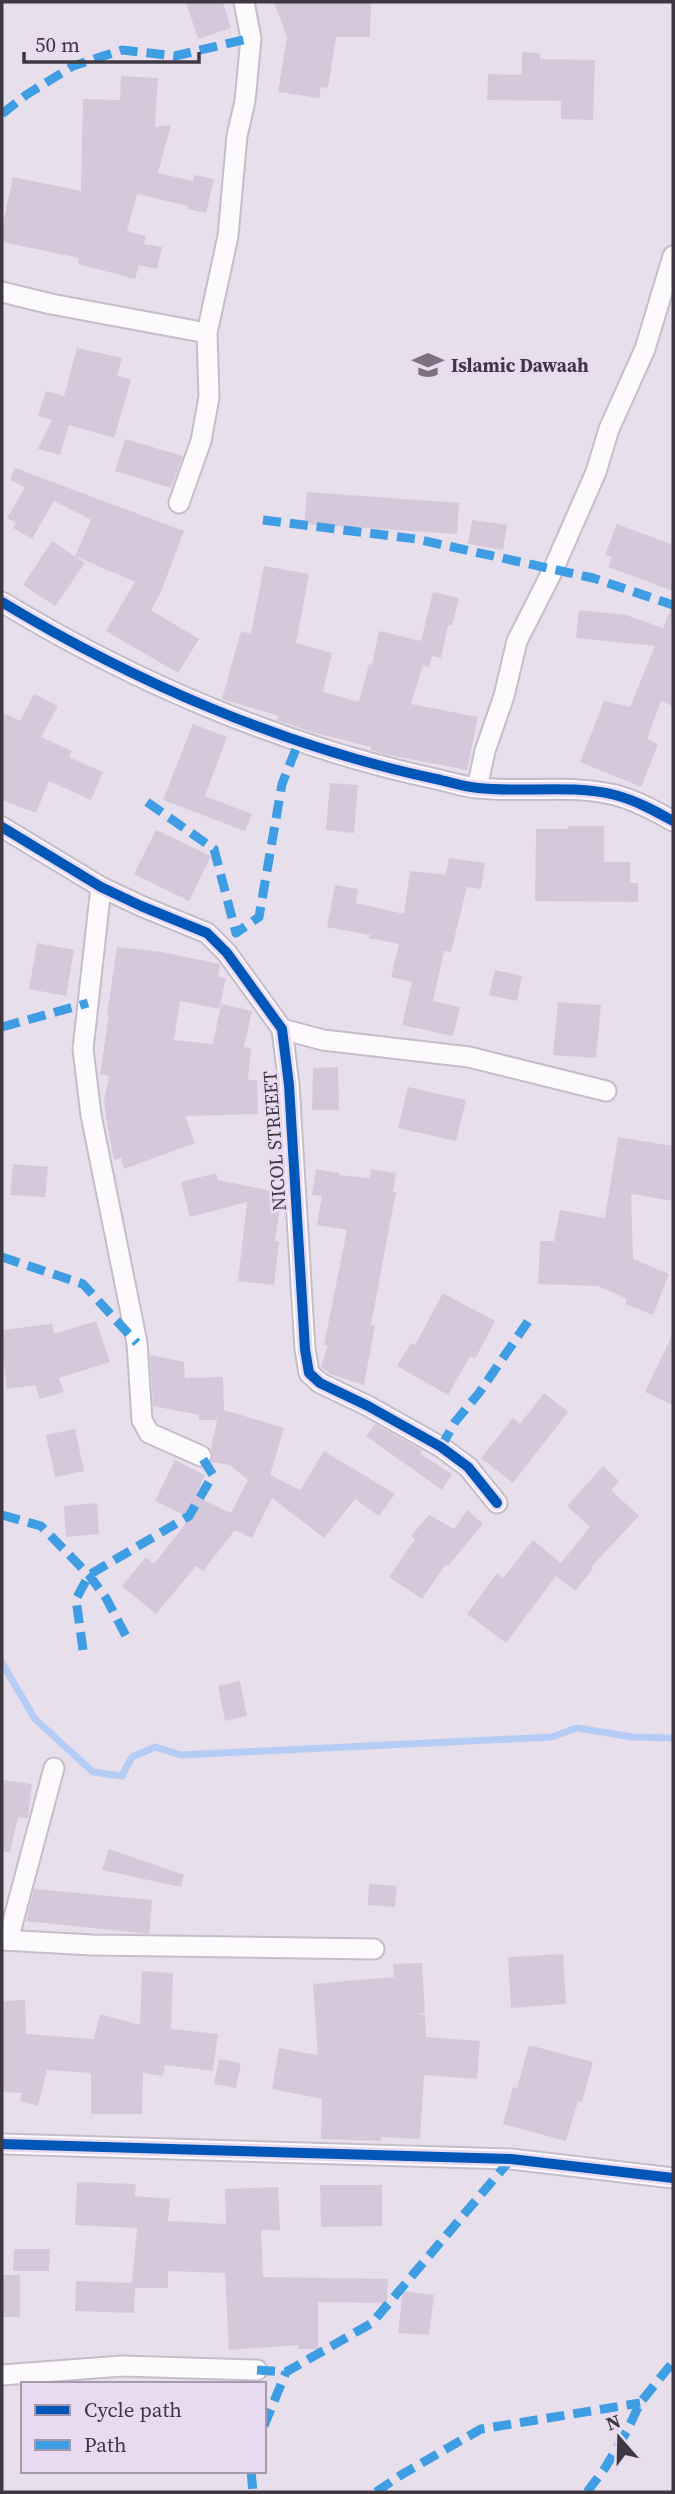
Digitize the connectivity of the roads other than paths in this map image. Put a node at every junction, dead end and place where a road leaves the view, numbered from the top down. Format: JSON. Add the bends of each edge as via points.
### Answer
{"nodes":[{"id":1,"x":244,"y":2,"type":"edge"},
{"id":2,"x":673,"y":256,"type":"edge"},
{"id":3,"x":2,"y":292,"type":"edge"},
{"id":4,"x":207,"y":332,"type":"junction"},
{"id":5,"x":178,"y":503,"type":"dead end"},
{"id":6,"x":2,"y":602,"type":"edge"},
{"id":7,"x":477,"y":788,"type":"junction"},
{"id":8,"x":673,"y":821,"type":"edge"},
{"id":9,"x":2,"y":827,"type":"edge"},
{"id":10,"x":101,"y":887,"type":"junction"},
{"id":11,"x":282,"y":1029,"type":"junction"},
{"id":12,"x":606,"y":1091,"type":"dead end"},
{"id":13,"x":201,"y":1456,"type":"dead end"},
{"id":14,"x":497,"y":1503,"type":"dead end"},
{"id":15,"x":54,"y":1768,"type":"dead end"},
{"id":16,"x":5,"y":1940,"type":"edge"},
{"id":17,"x":374,"y":1949,"type":"dead end"},
{"id":18,"x":2,"y":2144,"type":"edge"},
{"id":19,"x":673,"y":2178,"type":"edge"},
{"id":20,"x":257,"y":2370,"type":"dead end"},
{"id":21,"x":2,"y":2375,"type":"edge"}],
"edges":[{"from":1,"to":4,"type":"street","via":[[251,38],[245,101],[237,136],[228,236]]},
{"from":2,"to":7,"type":"street","via":[[645,349],[609,429],[596,472],[517,641]]},
{"from":3,"to":4,"type":"street"},
{"from":4,"to":5,"type":"street","via":[[209,397],[201,441]]},
{"from":6,"to":7,"type":"street","via":[[155,685],[234,718],[346,757]]},
{"from":7,"to":8,"type":"street","via":[[616,795]]},
{"from":9,"to":10,"type":"street","name":"NICOL STREEET"},
{"from":10,"to":11,"type":"street","name":"NICOL STREEET","via":[[207,933]]},
{"from":10,"to":13,"type":"street","via":[[83,1049],[91,1115],[138,1343],[142,1420],[149,1433]]},
{"from":11,"to":12,"type":"street","via":[[323,1040],[469,1057]]},
{"from":11,"to":14,"type":"street","name":"NICOL STREEET","via":[[309,1373],[468,1466]]},
{"from":15,"to":16,"type":"street"},
{"from":16,"to":17,"type":"street"},
{"from":18,"to":19,"type":"street","via":[[511,2158]]},
{"from":20,"to":21,"type":"street","via":[[122,2366]]}]}
